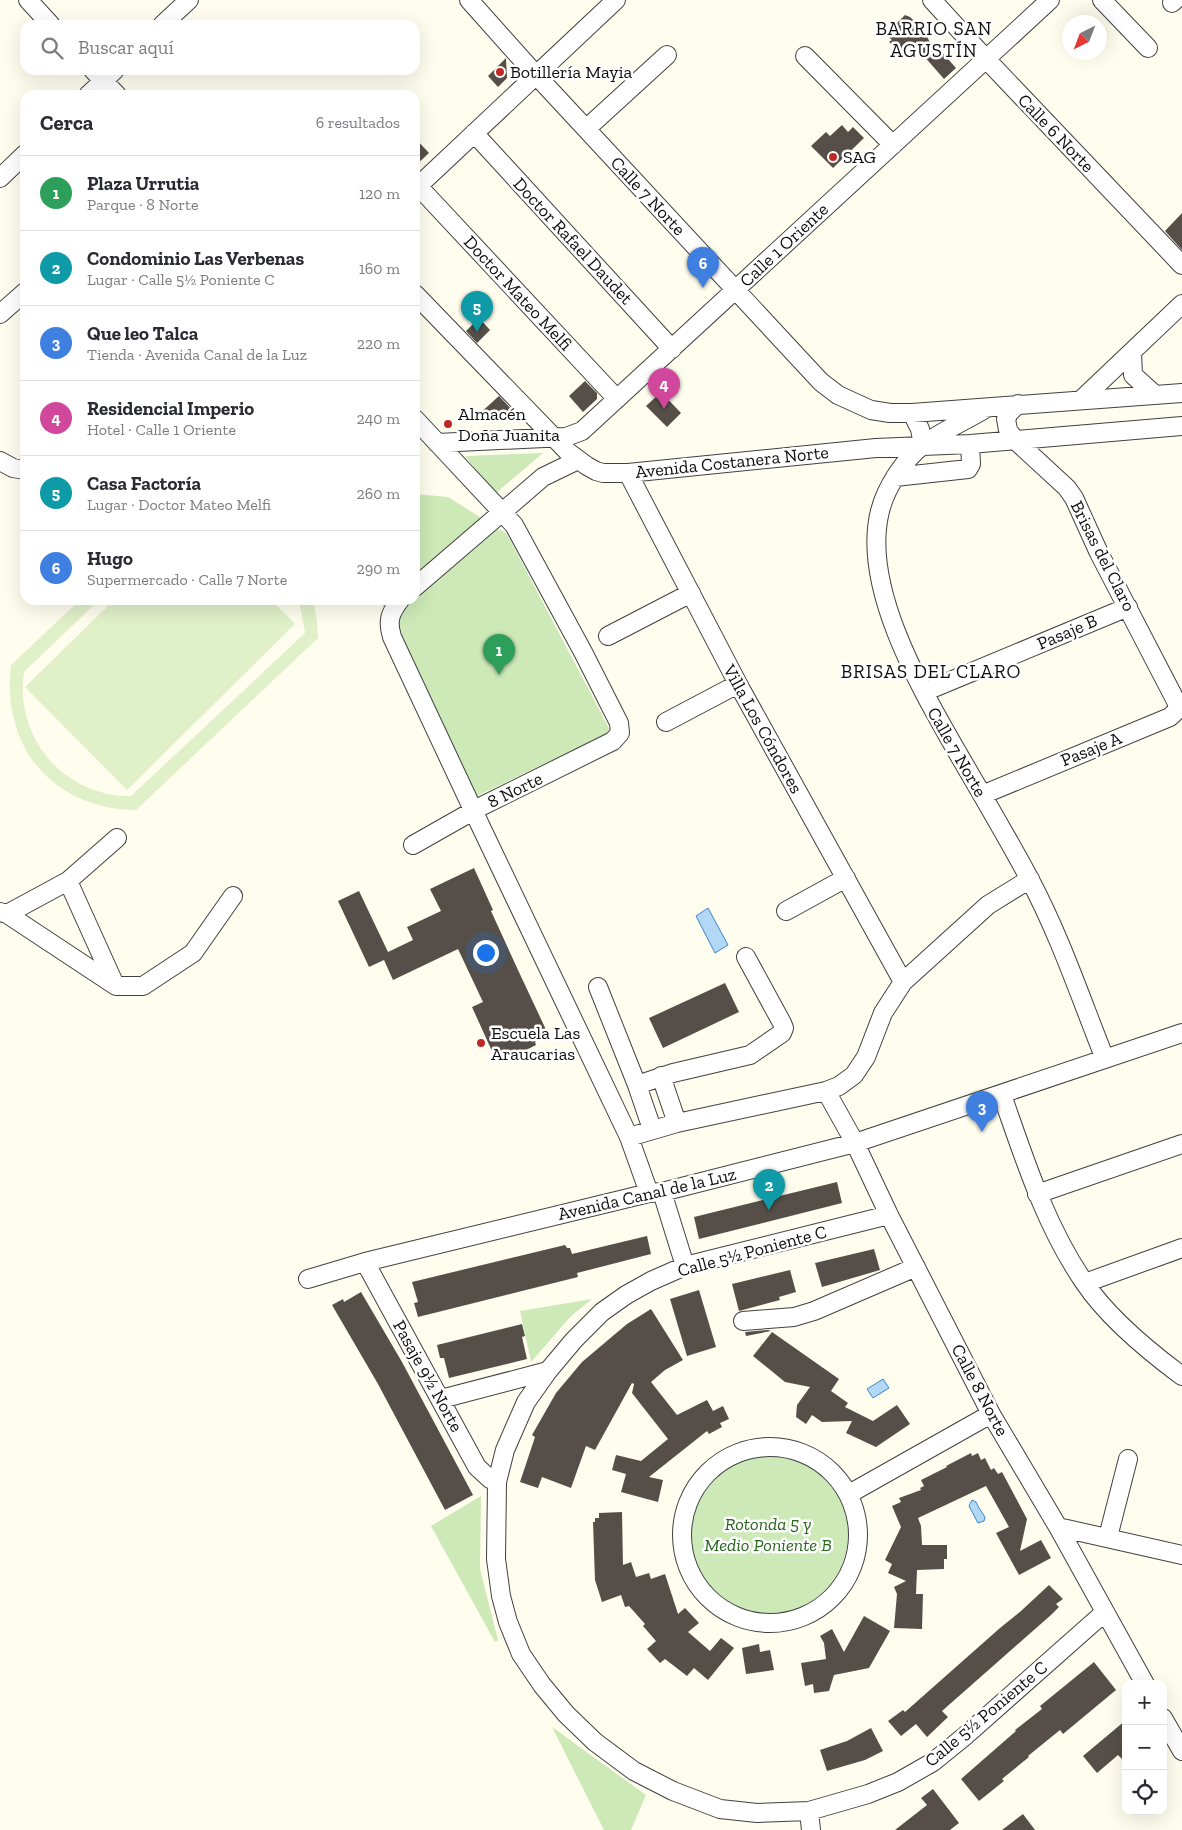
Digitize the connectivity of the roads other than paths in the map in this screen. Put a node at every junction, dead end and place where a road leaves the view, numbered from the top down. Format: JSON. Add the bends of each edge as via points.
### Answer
{"nodes":[{"id":1,"x":28,"y":0,"type":"edge"},
{"id":2,"x":188,"y":0,"type":"edge"},
{"id":3,"x":469,"y":0,"type":"edge"},
{"id":4,"x":616,"y":0,"type":"edge"},
{"id":5,"x":932,"y":0,"type":"edge"},
{"id":6,"x":1050,"y":0,"type":"edge"},
{"id":7,"x":1102,"y":0,"type":"edge"},
{"id":8,"x":46,"y":20,"type":"edge"},
{"id":9,"x":167,"y":20,"type":"edge"},
{"id":10,"x":1148,"y":48,"type":"dead end"},
{"id":11,"x":667,"y":55,"type":"dead end"},
{"id":12,"x":805,"y":56,"type":"dead end"},
{"id":13,"x":986,"y":59,"type":"junction"},
{"id":14,"x":103,"y":75,"type":"edge"},
{"id":15,"x":105,"y":75,"type":"edge"},
{"id":16,"x":536,"y":75,"type":"junction"},
{"id":17,"x":92,"y":90,"type":"edge"},
{"id":18,"x":113,"y":90,"type":"edge"},
{"id":19,"x":586,"y":129,"type":"junction"},
{"id":20,"x":474,"y":133,"type":"junction"},
{"id":21,"x":893,"y":146,"type":"junction"},
{"id":22,"x":20,"y":159,"type":"edge"},
{"id":23,"x":0,"y":178,"type":"edge"},
{"id":24,"x":420,"y":185,"type":"edge"},
{"id":25,"x":420,"y":191,"type":"edge"},
{"id":26,"x":1182,"y":266,"type":"edge"},
{"id":27,"x":735,"y":290,"type":"junction"},
{"id":28,"x":20,"y":296,"type":"edge"},
{"id":29,"x":420,"y":299,"type":"edge"},
{"id":30,"x":1182,"y":304,"type":"edge"},
{"id":31,"x":0,"y":314,"type":"edge"},
{"id":32,"x":672,"y":348,"type":"junction"},
{"id":33,"x":1132,"y":352,"type":"junction"},
{"id":34,"x":1182,"y":393,"type":"edge"},
{"id":35,"x":1155,"y":394,"type":"junction"},
{"id":36,"x":617,"y":399,"type":"junction"},
{"id":37,"x":1081,"y":400,"type":"junction"},
{"id":38,"x":855,"y":404,"type":"joint"},
{"id":39,"x":1018,"y":404,"type":"junction"},
{"id":40,"x":989,"y":407,"type":"junction"},
{"id":41,"x":912,"y":413,"type":"junction"},
{"id":42,"x":420,"y":424,"type":"edge"},
{"id":43,"x":1182,"y":426,"type":"edge"},
{"id":44,"x":553,"y":438,"type":"junction"},
{"id":45,"x":1015,"y":440,"type":"junction"},
{"id":46,"x":437,"y":443,"type":"junction"},
{"id":47,"x":970,"y":444,"type":"junction"},
{"id":48,"x":923,"y":445,"type":"junction"},
{"id":49,"x":578,"y":460,"type":"junction"},
{"id":50,"x":0,"y":461,"type":"edge"},
{"id":51,"x":20,"y":469,"type":"edge"},
{"id":52,"x":628,"y":473,"type":"junction"},
{"id":53,"x":895,"y":477,"type":"junction"},
{"id":54,"x":503,"y":512,"type":"junction"},
{"id":55,"x":420,"y":583,"type":"edge"},
{"id":56,"x":691,"y":593,"type":"junction"},
{"id":57,"x":397,"y":605,"type":"edge"},
{"id":58,"x":1128,"y":607,"type":"junction"},
{"id":59,"x":608,"y":636,"type":"dead end"},
{"id":60,"x":738,"y":684,"type":"junction"},
{"id":61,"x":1170,"y":688,"type":"joint"},
{"id":62,"x":924,"y":692,"type":"junction"},
{"id":63,"x":666,"y":722,"type":"dead end"},
{"id":64,"x":982,"y":795,"type":"junction"},
{"id":65,"x":474,"y":810,"type":"junction"},
{"id":66,"x":117,"y":838,"type":"dead end"},
{"id":67,"x":413,"y":845,"type":"dead end"},
{"id":68,"x":846,"y":878,"type":"junction"},
{"id":69,"x":1030,"y":879,"type":"junction"},
{"id":70,"x":68,"y":881,"type":"junction"},
{"id":71,"x":233,"y":896,"type":"dead end"},
{"id":72,"x":786,"y":910,"type":"dead end"},
{"id":73,"x":3,"y":913,"type":"edge"},
{"id":74,"x":746,"y":957,"type":"dead end"},
{"id":75,"x":903,"y":982,"type":"junction"},
{"id":76,"x":116,"y":986,"type":"junction"},
{"id":77,"x":598,"y":987,"type":"dead end"},
{"id":78,"x":1182,"y":1033,"type":"edge"},
{"id":79,"x":1105,"y":1059,"type":"junction"},
{"id":80,"x":661,"y":1076,"type":"junction"},
{"id":81,"x":637,"y":1085,"type":"junction"},
{"id":82,"x":826,"y":1092,"type":"junction"},
{"id":83,"x":1002,"y":1095,"type":"junction"},
{"id":84,"x":677,"y":1122,"type":"junction"},
{"id":85,"x":652,"y":1129,"type":"junction"},
{"id":86,"x":629,"y":1137,"type":"junction"},
{"id":87,"x":854,"y":1143,"type":"junction"},
{"id":88,"x":1182,"y":1144,"type":"edge"},
{"id":89,"x":656,"y":1192,"type":"junction"},
{"id":90,"x":1036,"y":1194,"type":"junction"},
{"id":91,"x":889,"y":1215,"type":"junction"},
{"id":92,"x":1182,"y":1248,"type":"edge"},
{"id":93,"x":365,"y":1262,"type":"junction"},
{"id":94,"x":685,"y":1266,"type":"junction"},
{"id":95,"x":916,"y":1267,"type":"junction"},
{"id":96,"x":308,"y":1279,"type":"dead end"},
{"id":97,"x":1085,"y":1283,"type":"junction"},
{"id":98,"x":743,"y":1320,"type":"dead end"},
{"id":99,"x":548,"y":1371,"type":"junction"},
{"id":100,"x":1182,"y":1376,"type":"edge"},
{"id":101,"x":441,"y":1399,"type":"junction"},
{"id":102,"x":991,"y":1414,"type":"junction"},
{"id":103,"x":1128,"y":1459,"type":"dead end"},
{"id":104,"x":497,"y":1482,"type":"junction"},
{"id":105,"x":849,"y":1494,"type":"junction"},
{"id":106,"x":1058,"y":1527,"type":"junction"},
{"id":107,"x":1108,"y":1537,"type":"junction"},
{"id":108,"x":1182,"y":1555,"type":"edge"},
{"id":109,"x":1104,"y":1612,"type":"junction"},
{"id":110,"x":1142,"y":1680,"type":"edge"},
{"id":111,"x":1167,"y":1725,"type":"edge"},
{"id":112,"x":1182,"y":1751,"type":"edge"},
{"id":113,"x":809,"y":1811,"type":"junction"},
{"id":114,"x":811,"y":1830,"type":"edge"}],
"edges":[{"from":1,"to":8,"type":"street"},
{"from":2,"to":9,"type":"street"},
{"from":3,"to":16,"type":"street","name":"Calle 7 Norte"},
{"from":4,"to":16,"type":"street"},
{"from":5,"to":13,"type":"street","name":"Calle 6 Norte"},
{"from":6,"to":13,"type":"street","name":"Calle 1 Oriente"},
{"from":7,"to":10,"type":"street"},
{"from":11,"to":19,"type":"street"},
{"from":12,"to":21,"type":"street"},
{"from":13,"to":21,"type":"street","name":"Calle 1 Oriente"},
{"from":13,"to":26,"type":"street","name":"Calle 6 Norte"},
{"from":14,"to":17,"type":"street"},
{"from":15,"to":18,"type":"street"},
{"from":16,"to":19,"type":"street","name":"Calle 7 Norte"},
{"from":16,"to":20,"type":"street"},
{"from":19,"to":27,"type":"street","name":"Calle 7 Norte"},
{"from":20,"to":24,"type":"street"},
{"from":20,"to":32,"type":"street","name":"Doctor Rafael Daudet"},
{"from":21,"to":27,"type":"street","name":"Calle 1 Oriente"},
{"from":22,"to":23,"type":"street"},
{"from":25,"to":36,"type":"street","name":"Doctor Mateo Melfi"},
{"from":27,"to":32,"type":"street","name":"Calle 1 Oriente"},
{"from":27,"to":38,"type":"street","name":"Calle 7 Norte","via":[[821,382]]},
{"from":28,"to":31,"type":"street"},
{"from":29,"to":44,"type":"street","name":"Avenida Costanera Norte"},
{"from":30,"to":33,"type":"street"},
{"from":32,"to":36,"type":"street","name":"Calle 1 Oriente"},
{"from":33,"to":35,"type":"street","via":[[1133,375]]},
{"from":33,"to":37,"type":"street"},
{"from":34,"to":35,"type":"street","name":"Avenida Costanera Norte"},
{"from":35,"to":37,"type":"street","name":"Avenida Costanera Norte"},
{"from":36,"to":44,"type":"street","name":"Calle 1 Oriente","via":[[582,431]]},
{"from":37,"to":39,"type":"street","name":"Avenida Costanera Norte"},
{"from":38,"to":41,"type":"street","name":"Avenida Costanera Norte","via":[[890,413]]},
{"from":39,"to":40,"type":"street","name":"Avenida Costanera Norte"},
{"from":39,"to":45,"type":"street","via":[[1009,412],[1006,424]]},
{"from":40,"to":41,"type":"street","name":"Avenida Costanera Norte"},
{"from":40,"to":48,"type":"street","name":"Avenida Costanera Norte"},
{"from":41,"to":48,"type":"street"},
{"from":42,"to":46,"type":"street"},
{"from":43,"to":45,"type":"street","name":"Avenida Costanera Norte"},
{"from":44,"to":46,"type":"street","name":"Calle 1 Oriente"},
{"from":44,"to":49,"type":"street","name":"Avenida Costanera Norte"},
{"from":45,"to":47,"type":"street","name":"Avenida Costanera Norte"},
{"from":45,"to":58,"type":"street","name":"Brisas del Claro","via":[[1074,498]]},
{"from":46,"to":54,"type":"street","name":"8 Norte"},
{"from":47,"to":48,"type":"street","name":"Avenida Costanera Norte"},
{"from":47,"to":53,"type":"street","via":[[971,464],[968,469]]},
{"from":48,"to":52,"type":"street","name":"Avenida Costanera Norte"},
{"from":48,"to":53,"type":"street","name":"Calle 7 Norte"},
{"from":49,"to":52,"type":"street","name":"Avenida Costanera Norte","via":[[596,471]]},
{"from":49,"to":54,"type":"street","via":[[543,477]]},
{"from":50,"to":51,"type":"street"},
{"from":52,"to":56,"type":"street","name":"Villa Los Cóndores"},
{"from":53,"to":62,"type":"street","name":"Calle 7 Norte","via":[[880,510],[877,554],[892,622]]},
{"from":54,"to":55,"type":"street"},
{"from":54,"to":65,"type":"street","name":"8 Norte","via":[[514,525],[583,652],[619,723],[620,733],[613,741]]},
{"from":56,"to":59,"type":"street"},
{"from":56,"to":60,"type":"street","name":"Villa Los Cóndores"},
{"from":57,"to":65,"type":"street","via":[[389,617],[392,637]]},
{"from":58,"to":61,"type":"street","name":"Brisas del Claro"},
{"from":58,"to":62,"type":"street","name":"Pasaje B"},
{"from":60,"to":63,"type":"street"},
{"from":60,"to":68,"type":"street","name":"Villa Los Cóndores"},
{"from":61,"to":64,"type":"street","name":"Pasaje A","via":[[1178,704],[1170,717]]},
{"from":62,"to":64,"type":"street","name":"Calle 7 Norte"},
{"from":64,"to":69,"type":"street","name":"Calle 7 Norte"},
{"from":65,"to":67,"type":"street"},
{"from":65,"to":86,"type":"street","name":"8 Norte"},
{"from":66,"to":70,"type":"street"},
{"from":68,"to":72,"type":"street"},
{"from":68,"to":75,"type":"street","name":"Villa Los Cóndores"},
{"from":69,"to":75,"type":"street","via":[[988,904]]},
{"from":69,"to":79,"type":"street","name":"Calle 7 Norte","via":[[1052,924]]},
{"from":70,"to":73,"type":"street"},
{"from":70,"to":76,"type":"street"},
{"from":71,"to":76,"type":"street","via":[[193,954],[143,986]]},
{"from":73,"to":76,"type":"street"},
{"from":74,"to":80,"type":"street","via":[[784,1031],[750,1056]]},
{"from":75,"to":82,"type":"street","via":[[883,1013],[870,1048],[854,1075]]},
{"from":77,"to":81,"type":"street"},
{"from":78,"to":79,"type":"street","name":"Avenida Canal de la Luz"},
{"from":79,"to":83,"type":"street","name":"Avenida Canal de la Luz"},
{"from":80,"to":81,"type":"street"},
{"from":80,"to":84,"type":"street"},
{"from":81,"to":85,"type":"street"},
{"from":82,"to":84,"type":"street"},
{"from":82,"to":87,"type":"street","name":"Calle 8 Norte"},
{"from":83,"to":87,"type":"street","name":"Avenida Canal de la Luz"},
{"from":83,"to":90,"type":"street"},
{"from":84,"to":85,"type":"street"},
{"from":85,"to":86,"type":"street"},
{"from":86,"to":89,"type":"street","name":"8 Norte"},
{"from":87,"to":89,"type":"street","name":"Avenida Canal de la Luz"},
{"from":87,"to":91,"type":"street","name":"Calle 8 Norte"},
{"from":88,"to":90,"type":"street"},
{"from":89,"to":93,"type":"street","name":"Avenida Canal de la Luz"},
{"from":89,"to":94,"type":"street","name":"8 Norte"},
{"from":90,"to":97,"type":"street","via":[[1060,1244]]},
{"from":91,"to":94,"type":"street","name":"Calle 5½ Poniente C"},
{"from":91,"to":95,"type":"street","name":"Calle 8 Norte"},
{"from":92,"to":97,"type":"street"},
{"from":93,"to":96,"type":"street","name":"Avenida Canal de la Luz"},
{"from":93,"to":101,"type":"street","name":"Pasaje 9½ Norte"},
{"from":94,"to":99,"type":"street","name":"Calle 5½ Poniente C","via":[[651,1281],[602,1312]]},
{"from":95,"to":98,"type":"street","via":[[794,1317]]},
{"from":95,"to":102,"type":"street","name":"Calle 8 Norte"},
{"from":97,"to":100,"type":"street","via":[[1130,1333]]},
{"from":99,"to":101,"type":"street"},
{"from":99,"to":104,"type":"street","name":"Calle 5½ Poniente C","via":[[526,1402],[505,1450]]},
{"from":101,"to":104,"type":"street","name":"Pasaje 9½ Norte","via":[[478,1467]]},
{"from":102,"to":105,"type":"street"},
{"from":102,"to":106,"type":"street","name":"Calle 8 Norte"},
{"from":103,"to":107,"type":"street"},
{"from":104,"to":113,"type":"street","name":"Calle 5½ Poniente C","via":[[496,1559],[508,1622],[521,1654],[566,1714],[595,1742],[634,1771],[673,1791],[720,1809],[757,1813]]},
{"from":105,"to":105,"type":"street","via":[[831,1470],[806,1454],[777,1446],[748,1449],[721,1461],[700,1480],[686,1506],[681,1535],[686,1564],[700,1589],[722,1609],[748,1621],[778,1623],[802,1618],[824,1606],[842,1588],[853,1566],[859,1542],[857,1517]]},
{"from":106,"to":107,"type":"street"},
{"from":106,"to":109,"type":"street","name":"Calle 8 Norte"},
{"from":107,"to":108,"type":"street"},
{"from":109,"to":110,"type":"street","name":"Calle 8 Norte"},
{"from":109,"to":113,"type":"street","name":"Calle 5½ Poniente C","via":[[933,1762],[868,1794]]},
{"from":111,"to":112,"type":"street"},
{"from":113,"to":114,"type":"street"}]}
